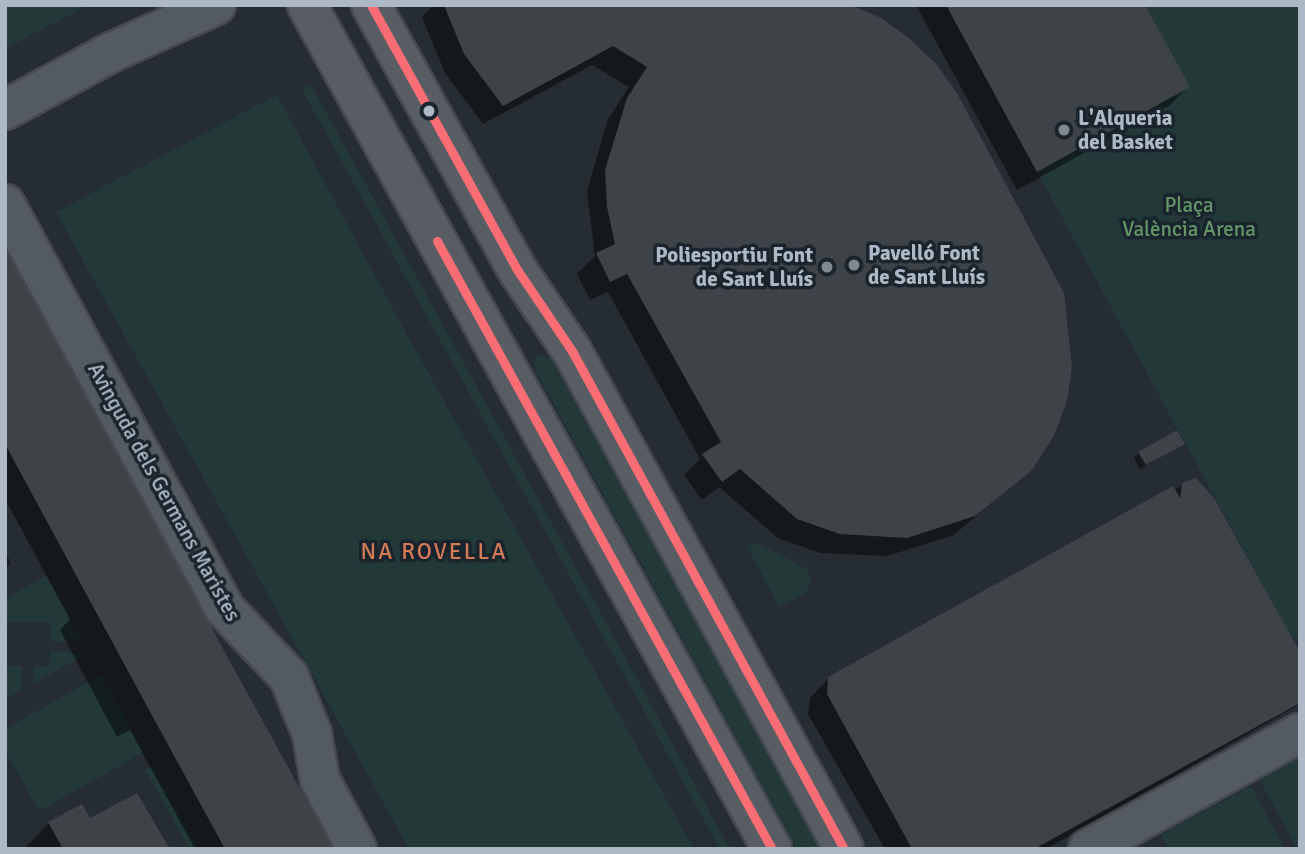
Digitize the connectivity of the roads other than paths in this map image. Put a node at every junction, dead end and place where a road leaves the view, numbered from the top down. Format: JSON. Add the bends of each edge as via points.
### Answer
{"nodes":[{"id":1,"x":171,"y":5,"type":"edge"},
{"id":2,"x":216,"y":5,"type":"edge"},
{"id":3,"x":307,"y":5,"type":"edge"},
{"id":4,"x":371,"y":5,"type":"edge"},
{"id":5,"x":112,"y":52,"type":"junction"},
{"id":6,"x":5,"y":110,"type":"edge"},
{"id":7,"x":5,"y":204,"type":"edge"},
{"id":8,"x":572,"y":351,"type":"junction"},
{"id":9,"x":511,"y":374,"type":"junction"},
{"id":10,"x":1300,"y":733,"type":"edge"},
{"id":11,"x":357,"y":849,"type":"edge"},
{"id":12,"x":772,"y":849,"type":"edge"},
{"id":13,"x":844,"y":849,"type":"edge"},
{"id":14,"x":1088,"y":849,"type":"edge"}],
"edges":[{"from":1,"to":5,"type":"street"},
{"from":2,"to":5,"type":"street"},
{"from":3,"to":9,"type":"main road"},
{"from":4,"to":8,"type":"main road","via":[[516,268]]},
{"from":5,"to":6,"type":"street"},
{"from":7,"to":11,"type":"street","name":"Avinguda dels Germans Maristes","via":[[225,610],[289,677],[312,734],[320,780]]},
{"from":8,"to":9,"type":"main road","via":[[552,333],[537,327],[520,331],[509,344]]},
{"from":8,"to":13,"type":"main road"},
{"from":9,"to":12,"type":"main road"},
{"from":10,"to":14,"type":"street"}]}
